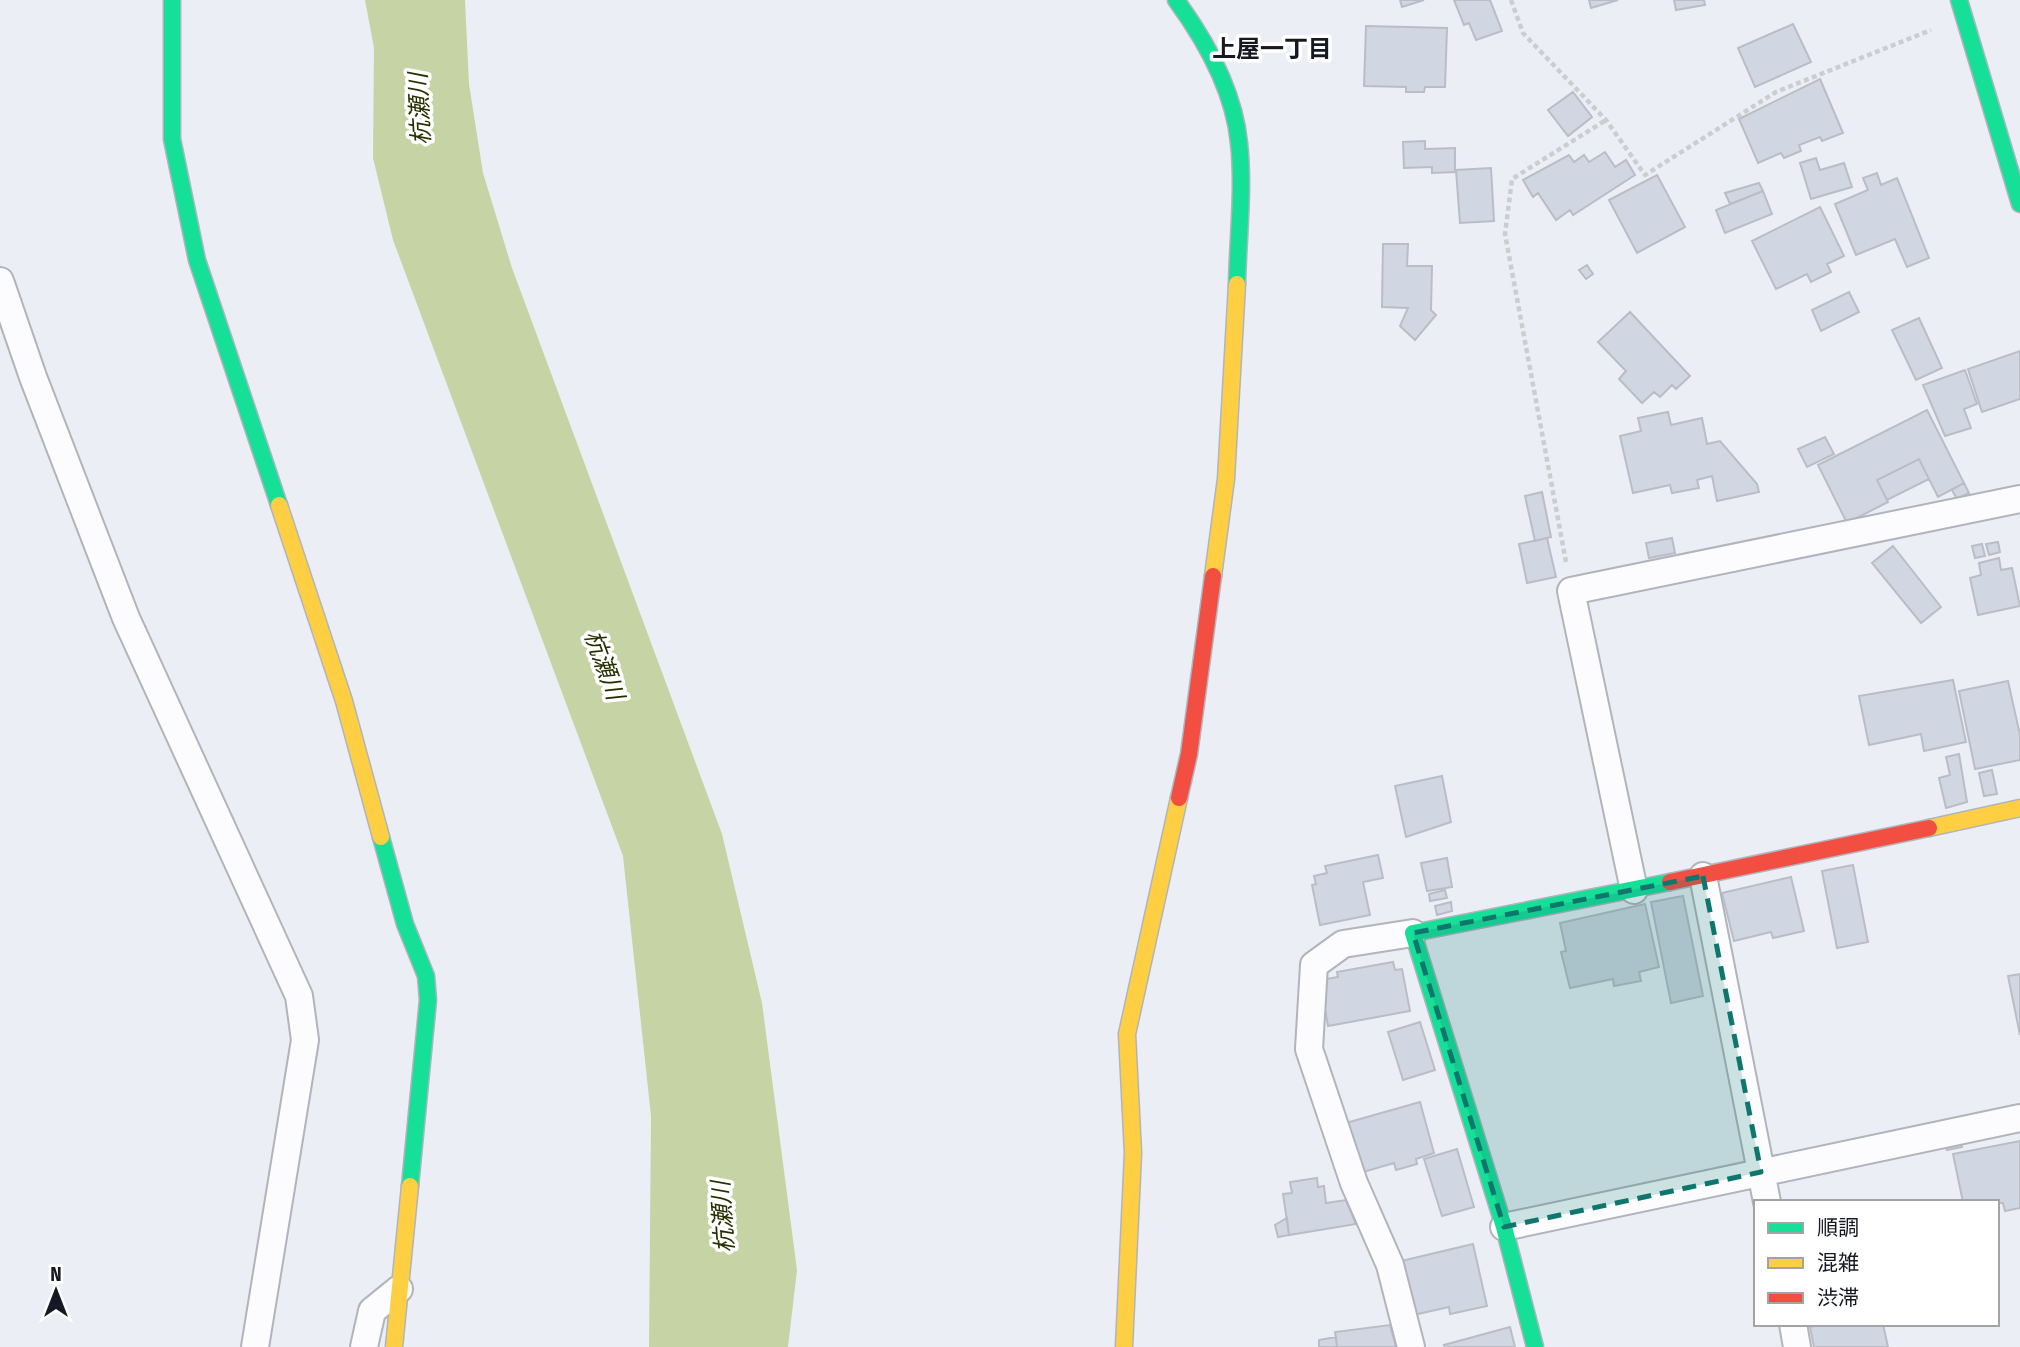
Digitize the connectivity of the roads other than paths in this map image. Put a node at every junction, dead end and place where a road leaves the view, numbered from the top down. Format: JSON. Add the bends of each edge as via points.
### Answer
{"nodes":[{"id":1,"x":172,"y":0,"type":"edge"},
{"id":2,"x":1176,"y":0,"type":"edge"},
{"id":3,"x":1959,"y":0,"type":"edge"},
{"id":4,"x":2020,"y":204,"type":"edge"},
{"id":5,"x":0,"y":281,"type":"edge"},
{"id":6,"x":2020,"y":499,"type":"edge"},
{"id":7,"x":2020,"y":808,"type":"edge"},
{"id":8,"x":1703,"y":876,"type":"junction"},
{"id":9,"x":1634,"y":890,"type":"junction"},
{"id":10,"x":1413,"y":933,"type":"junction"},
{"id":11,"x":2020,"y":1118,"type":"edge"},
{"id":12,"x":1761,"y":1172,"type":"junction"},
{"id":13,"x":1767,"y":1200,"type":"edge"},
{"id":14,"x":1504,"y":1227,"type":"junction"},
{"id":15,"x":399,"y":1289,"type":"junction"},
{"id":16,"x":1793,"y":1326,"type":"edge"},
{"id":17,"x":255,"y":1347,"type":"edge"},
{"id":18,"x":364,"y":1347,"type":"edge"},
{"id":19,"x":394,"y":1347,"type":"edge"},
{"id":20,"x":1124,"y":1347,"type":"edge"},
{"id":21,"x":1411,"y":1347,"type":"edge"},
{"id":22,"x":1535,"y":1347,"type":"edge"},
{"id":23,"x":1797,"y":1347,"type":"edge"}],
"edges":[{"from":1,"to":15,"type":"street","via":[[172,139],[197,260],[344,701],[405,925],[426,976],[428,1000]]},
{"from":2,"to":20,"type":"street","via":[[1200,33],[1225,88],[1239,142],[1237,301],[1226,479],[1189,754],[1127,1034],[1133,1153]]},
{"from":3,"to":4,"type":"street"},
{"from":5,"to":17,"type":"street","via":[[126,618],[299,996],[305,1040]]},
{"from":6,"to":9,"type":"street","via":[[1571,591]]},
{"from":7,"to":8,"type":"street"},
{"from":8,"to":9,"type":"street"},
{"from":8,"to":12,"type":"street"},
{"from":9,"to":10,"type":"street"},
{"from":10,"to":14,"type":"street"},
{"from":10,"to":21,"type":"street","via":[[1343,944],[1314,965],[1309,1049],[1354,1183],[1390,1265]]},
{"from":11,"to":12,"type":"street"},
{"from":12,"to":13,"type":"street"},
{"from":12,"to":14,"type":"street"},
{"from":14,"to":22,"type":"street"},
{"from":15,"to":18,"type":"street","via":[[372,1311]]},
{"from":15,"to":19,"type":"street"},
{"from":16,"to":23,"type":"street"}]}
